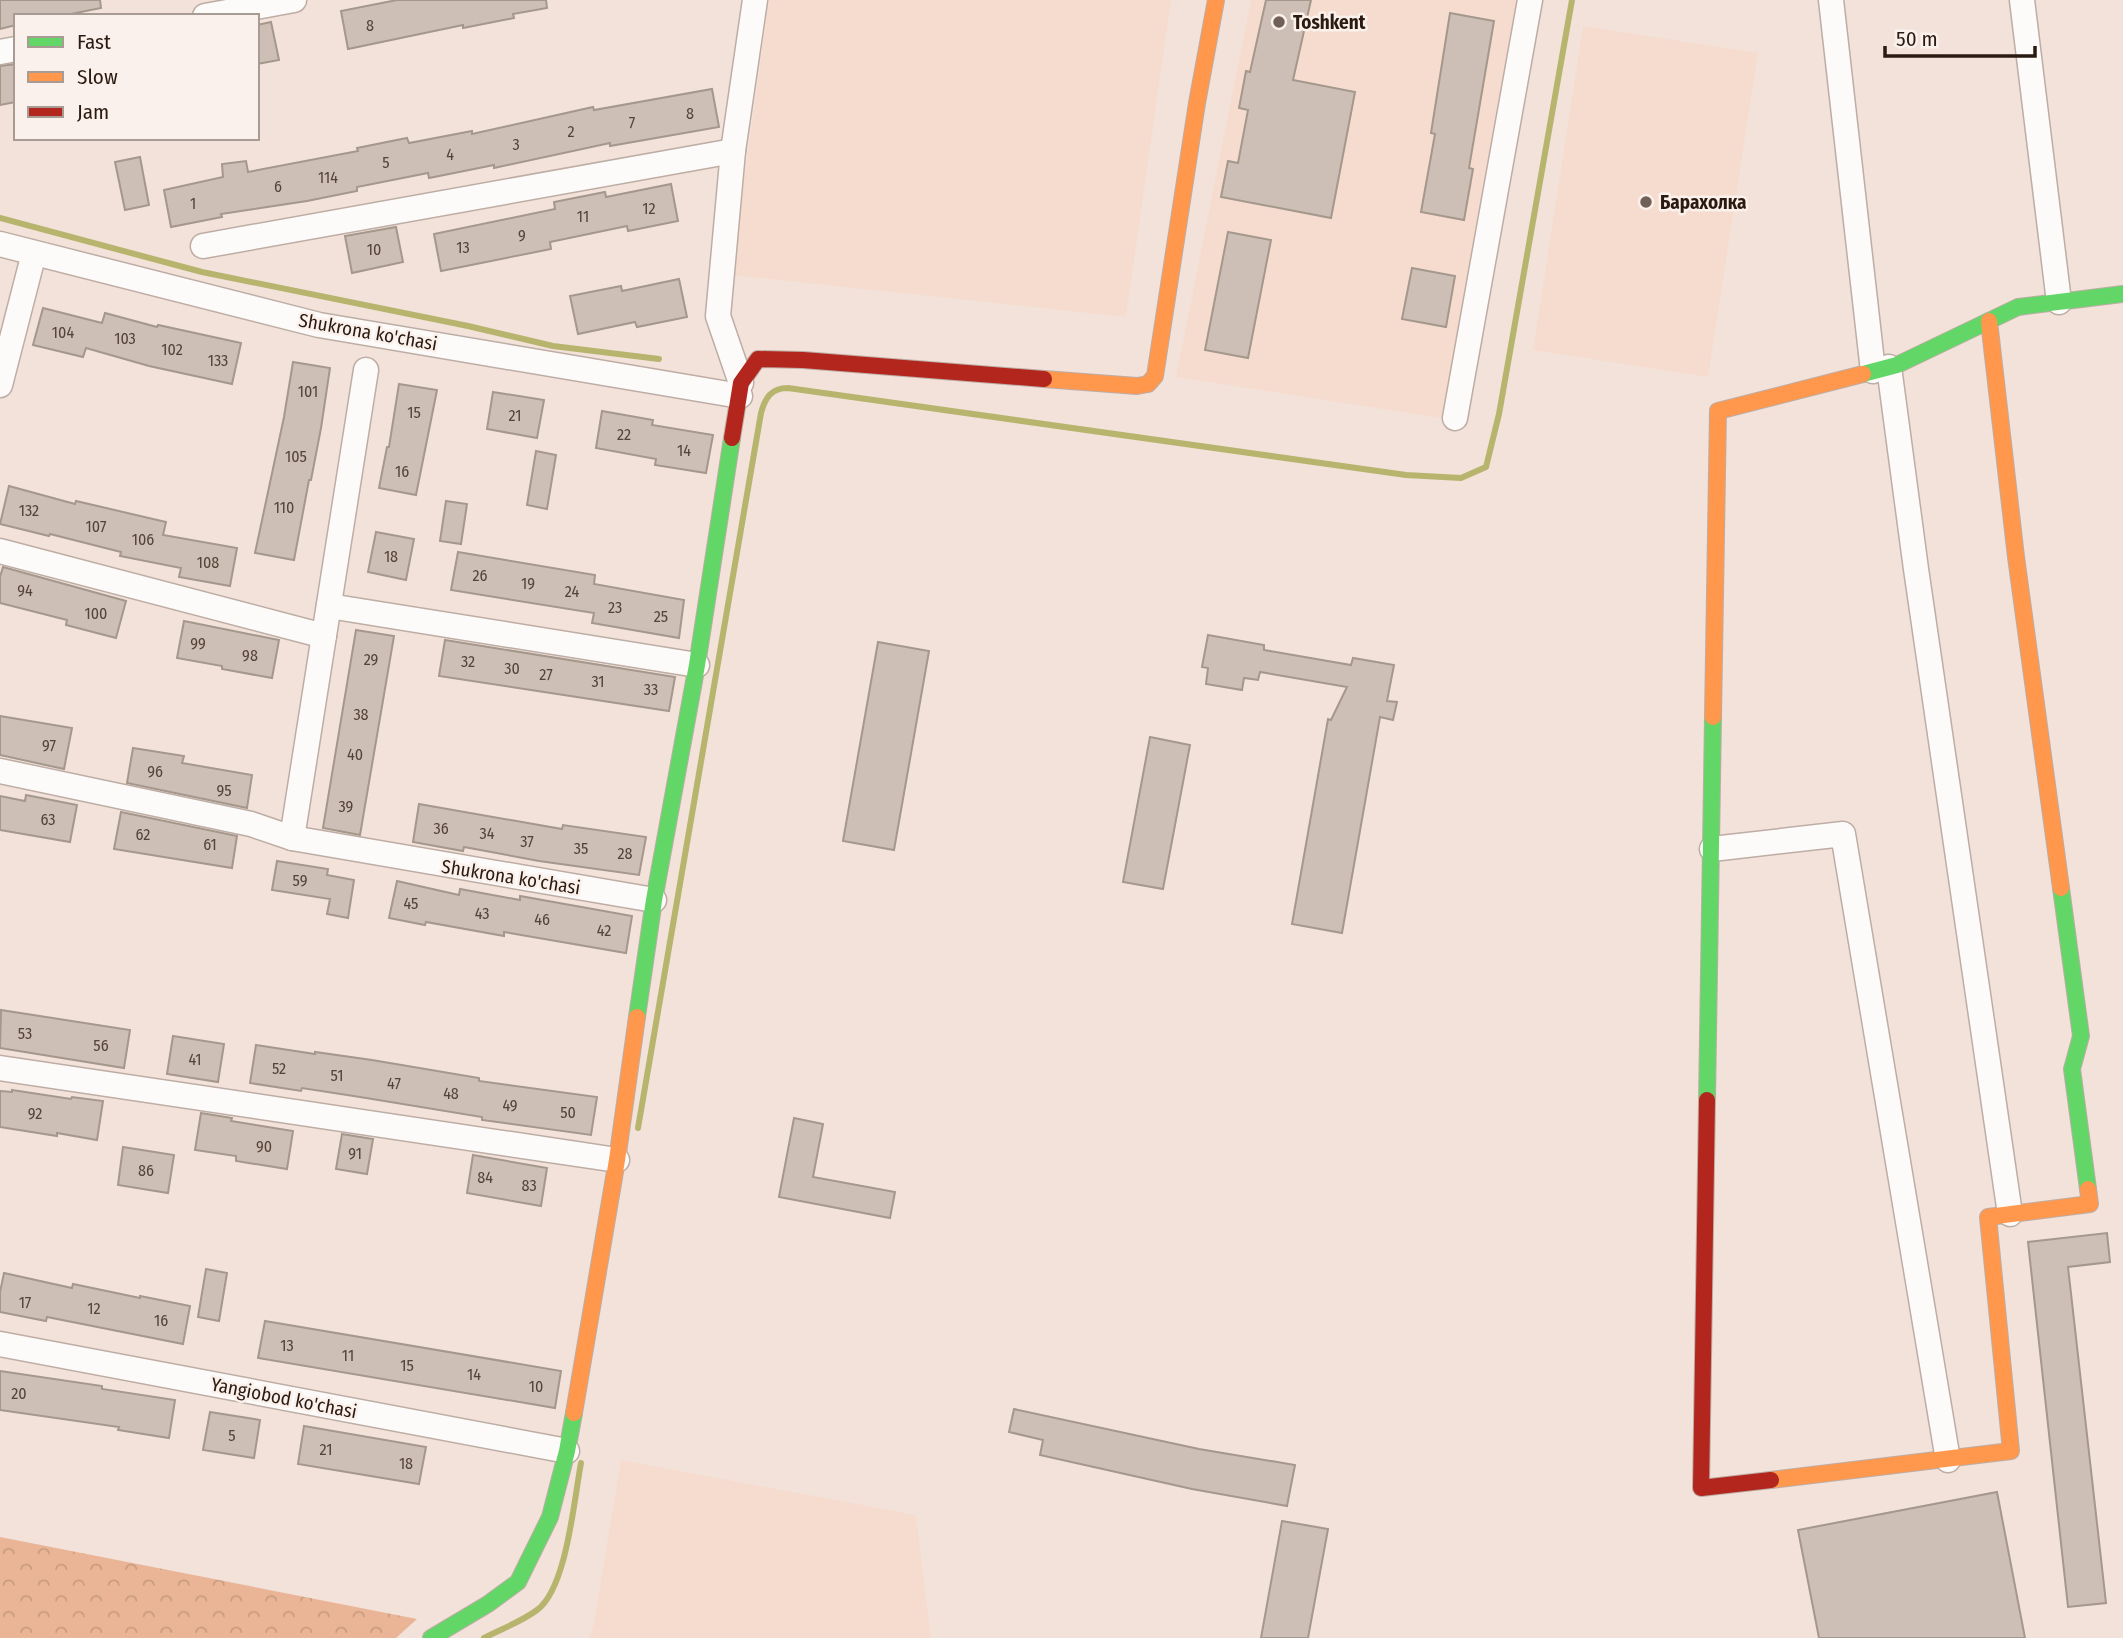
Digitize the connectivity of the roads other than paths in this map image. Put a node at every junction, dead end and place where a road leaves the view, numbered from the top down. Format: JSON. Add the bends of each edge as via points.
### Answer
{"nodes":[{"id":1,"x":294,"y":0,"type":"edge"},
{"id":2,"x":755,"y":0,"type":"edge"},
{"id":3,"x":1216,"y":0,"type":"edge"},
{"id":4,"x":1530,"y":0,"type":"edge"},
{"id":5,"x":1831,"y":0,"type":"edge"},
{"id":6,"x":2022,"y":0,"type":"edge"},
{"id":7,"x":216,"y":14,"type":"edge"},
{"id":8,"x":733,"y":151,"type":"junction"},
{"id":9,"x":0,"y":244,"type":"edge"},
{"id":10,"x":203,"y":246,"type":"dead end"},
{"id":11,"x":34,"y":253,"type":"junction"},
{"id":12,"x":2123,"y":293,"type":"edge"},
{"id":13,"x":2059,"y":302,"type":"junction"},
{"id":14,"x":1989,"y":321,"type":"junction"},
{"id":15,"x":1881,"y":369,"type":"junction"},
{"id":16,"x":366,"y":370,"type":"dead end"},
{"id":17,"x":0,"y":385,"type":"edge"},
{"id":18,"x":741,"y":389,"type":"junction"},
{"id":19,"x":1455,"y":418,"type":"dead end"},
{"id":20,"x":0,"y":551,"type":"edge"},
{"id":21,"x":329,"y":606,"type":"junction"},
{"id":22,"x":324,"y":636,"type":"junction"},
{"id":23,"x":697,"y":665,"type":"junction"},
{"id":24,"x":0,"y":771,"type":"edge"},
{"id":25,"x":292,"y":838,"type":"junction"},
{"id":26,"x":1712,"y":849,"type":"junction"},
{"id":27,"x":654,"y":900,"type":"junction"},
{"id":28,"x":0,"y":1068,"type":"edge"},
{"id":29,"x":617,"y":1160,"type":"junction"},
{"id":30,"x":2010,"y":1214,"type":"junction"},
{"id":31,"x":0,"y":1344,"type":"edge"},
{"id":32,"x":567,"y":1451,"type":"junction"},
{"id":33,"x":1948,"y":1460,"type":"junction"},
{"id":34,"x":431,"y":1638,"type":"edge"}],
"edges":[{"from":1,"to":7,"type":"street"},
{"from":2,"to":8,"type":"street"},
{"from":3,"to":18,"type":"street","via":[[1155,376],[1148,384],[758,359]]},
{"from":4,"to":19,"type":"street"},
{"from":5,"to":15,"type":"street"},
{"from":6,"to":13,"type":"street"},
{"from":8,"to":10,"type":"street"},
{"from":8,"to":18,"type":"street","via":[[718,316]]},
{"from":9,"to":11,"type":"street","name":"Shukrona ko'chasi"},
{"from":11,"to":17,"type":"street"},
{"from":11,"to":18,"type":"street","name":"Shukrona ko'chasi","via":[[319,326]]},
{"from":12,"to":13,"type":"street"},
{"from":13,"to":14,"type":"street","via":[[2018,307]]},
{"from":14,"to":15,"type":"street"},
{"from":14,"to":30,"type":"street","via":[[2081,1037],[2072,1069],[2090,1204]]},
{"from":15,"to":26,"type":"street","via":[[1717,411]]},
{"from":15,"to":30,"type":"street","via":[[1916,569]]},
{"from":16,"to":21,"type":"street"},
{"from":18,"to":23,"type":"street"},
{"from":20,"to":22,"type":"street"},
{"from":21,"to":22,"type":"street"},
{"from":21,"to":23,"type":"street"},
{"from":22,"to":25,"type":"street"},
{"from":23,"to":27,"type":"street"},
{"from":24,"to":25,"type":"street","name":"Shukrona ko'chasi","via":[[251,824]]},
{"from":25,"to":27,"type":"street","name":"Shukrona ko'chasi"},
{"from":26,"to":33,"type":"street","via":[[1843,834]]},
{"from":26,"to":33,"type":"street","via":[[1701,1489]]},
{"from":27,"to":29,"type":"street"},
{"from":28,"to":29,"type":"street"},
{"from":29,"to":32,"type":"street"},
{"from":30,"to":33,"type":"street","via":[[1989,1216],[2011,1451]]},
{"from":31,"to":32,"type":"street","name":"Yangiobod ko'chasi"},
{"from":32,"to":34,"type":"street","via":[[550,1517],[518,1582]]}]}
